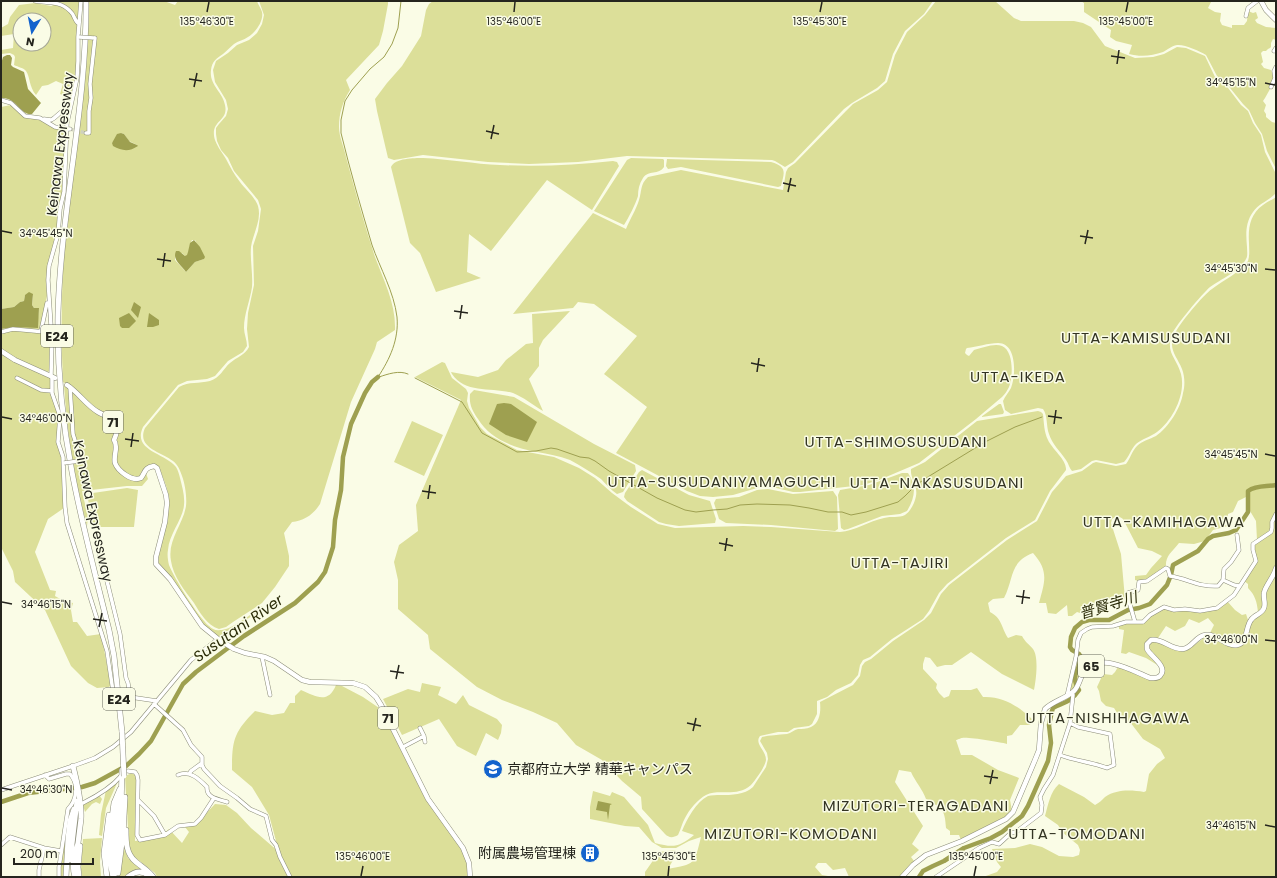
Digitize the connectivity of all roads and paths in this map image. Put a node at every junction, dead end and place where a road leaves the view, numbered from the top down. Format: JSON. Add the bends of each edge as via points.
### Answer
{"nodes":[{"id":1,"x":35,"y":1,"type":"edge"},
{"id":2,"x":84,"y":1,"type":"edge"},
{"id":3,"x":1257,"y":1,"type":"edge"},
{"id":4,"x":1261,"y":1,"type":"edge"},
{"id":5,"x":1246,"y":16,"type":"dead end"},
{"id":6,"x":1276,"y":20,"type":"edge"},
{"id":7,"x":79,"y":24,"type":"junction"},
{"id":8,"x":78,"y":37,"type":"junction"},
{"id":9,"x":1276,"y":67,"type":"edge"},
{"id":10,"x":1271,"y":87,"type":"dead end"},
{"id":11,"x":1,"y":100,"type":"edge"},
{"id":12,"x":69,"y":110,"type":"junction"},
{"id":13,"x":43,"y":119,"type":"junction"},
{"id":14,"x":68,"y":129,"type":"junction"},
{"id":15,"x":86,"y":133,"type":"dead end"},
{"id":16,"x":48,"y":298,"type":"junction"},
{"id":17,"x":1,"y":332,"type":"edge"},
{"id":18,"x":1,"y":351,"type":"edge"},
{"id":19,"x":53,"y":377,"type":"junction"},
{"id":20,"x":17,"y":378,"type":"dead end"},
{"id":21,"x":69,"y":386,"type":"joint"},
{"id":22,"x":52,"y":391,"type":"junction"},
{"id":23,"x":64,"y":463,"type":"junction"},
{"id":24,"x":1276,"y":514,"type":"edge"},
{"id":25,"x":1237,"y":535,"type":"dead end"},
{"id":26,"x":98,"y":547,"type":"dead end"},
{"id":27,"x":1276,"y":568,"type":"edge"},
{"id":28,"x":1223,"y":580,"type":"junction"},
{"id":29,"x":1239,"y":586,"type":"junction"},
{"id":30,"x":1135,"y":622,"type":"junction"},
{"id":31,"x":218,"y":639,"type":"junction"},
{"id":32,"x":262,"y":657,"type":"junction"},
{"id":33,"x":1069,"y":694,"type":"junction"},
{"id":34,"x":270,"y":695,"type":"dead end"},
{"id":35,"x":116,"y":699,"type":"dead end"},
{"id":36,"x":156,"y":703,"type":"junction"},
{"id":37,"x":1070,"y":723,"type":"junction"},
{"id":38,"x":420,"y":728,"type":"dead end"},
{"id":39,"x":424,"y":736,"type":"junction"},
{"id":40,"x":425,"y":742,"type":"dead end"},
{"id":41,"x":403,"y":747,"type":"junction"},
{"id":42,"x":1060,"y":755,"type":"junction"},
{"id":43,"x":202,"y":763,"type":"junction"},
{"id":44,"x":73,"y":766,"type":"junction"},
{"id":45,"x":128,"y":771,"type":"dead end"},
{"id":46,"x":207,"y":773,"type":"junction"},
{"id":47,"x":190,"y":774,"type":"junction"},
{"id":48,"x":45,"y":775,"type":"junction"},
{"id":49,"x":122,"y":775,"type":"junction"},
{"id":50,"x":178,"y":775,"type":"dead end"},
{"id":51,"x":199,"y":780,"type":"junction"},
{"id":52,"x":1,"y":790,"type":"edge"},
{"id":53,"x":120,"y":790,"type":"junction"},
{"id":54,"x":125,"y":795,"type":"junction"},
{"id":55,"x":214,"y":798,"type":"junction"},
{"id":56,"x":115,"y":800,"type":"junction"},
{"id":57,"x":138,"y":800,"type":"junction"},
{"id":58,"x":77,"y":802,"type":"junction"},
{"id":59,"x":227,"y":802,"type":"dead end"},
{"id":60,"x":165,"y":835,"type":"junction"},
{"id":61,"x":1,"y":845,"type":"edge"},
{"id":62,"x":44,"y":848,"type":"junction"},
{"id":63,"x":61,"y":851,"type":"junction"},
{"id":64,"x":71,"y":858,"type":"junction"},
{"id":65,"x":107,"y":860,"type":"junction"},
{"id":66,"x":111,"y":868,"type":"junction"},
{"id":67,"x":39,"y":877,"type":"edge"},
{"id":68,"x":58,"y":877,"type":"edge"},
{"id":69,"x":66,"y":877,"type":"edge"},
{"id":70,"x":74,"y":877,"type":"edge"},
{"id":71,"x":79,"y":877,"type":"edge"},
{"id":72,"x":107,"y":877,"type":"edge"},
{"id":73,"x":113,"y":877,"type":"edge"},
{"id":74,"x":118,"y":877,"type":"edge"},
{"id":75,"x":128,"y":877,"type":"edge"},
{"id":76,"x":150,"y":877,"type":"edge"},
{"id":77,"x":153,"y":877,"type":"edge"},
{"id":78,"x":290,"y":877,"type":"edge"},
{"id":79,"x":470,"y":877,"type":"edge"},
{"id":80,"x":902,"y":877,"type":"edge"},
{"id":81,"x":936,"y":877,"type":"edge"}],
"edges":[{"from":1,"to":7,"type":"street","via":[[60,5],[72,12]]},
{"from":2,"to":7,"type":"street"},
{"from":2,"to":49,"type":"highway","name":"Keinawa Expressway","number":"E24","bridge":true,"via":[[82,68],[59,260],[58,368],[67,456],[115,667],[122,732]]},
{"from":3,"to":5,"type":"street","via":[[1248,8]]},
{"from":4,"to":6,"type":"main road"},
{"from":7,"to":8,"type":"street"},
{"from":8,"to":12,"type":"street","via":[[77,78]]},
{"from":8,"to":15,"type":"street","bridge":true,"via":[[95,38],[90,87],[90,126],[89,133]]},
{"from":9,"to":10,"type":"street"},
{"from":11,"to":13,"type":"street","via":[[11,103],[24,116]]},
{"from":12,"to":13,"type":"street","via":[[64,109],[51,120]]},
{"from":12,"to":14,"type":"street"},
{"from":13,"to":14,"type":"street","via":[[51,126]]},
{"from":14,"to":16,"type":"street","via":[[64,192],[58,234],[49,266]]},
{"from":16,"to":17,"type":"street","via":[[43,332],[13,329]]},
{"from":16,"to":19,"type":"street"},
{"from":18,"to":19,"type":"main road"},
{"from":19,"to":22,"type":"street"},
{"from":20,"to":22,"type":"street","via":[[41,390]]},
{"from":21,"to":23,"type":"street","bridge":true,"via":[[73,434],[80,460]]},
{"from":21,"to":31,"type":"main road","number":"71","via":[[96,411],[108,417],[115,426],[115,460],[118,468],[136,480],[141,478],[144,470],[154,466],[157,468],[167,503],[156,564],[170,579],[199,623]]},
{"from":22,"to":23,"type":"street","via":[[60,416],[58,442]]},
{"from":23,"to":35,"type":"street","via":[[67,523],[107,651]]},
{"from":24,"to":29,"type":"street","via":[[1271,532],[1254,544],[1256,561]]},
{"from":25,"to":28,"type":"street","via":[[1239,550],[1224,569]]},
{"from":26,"to":36,"type":"street","via":[[120,634],[128,698]]},
{"from":27,"to":33,"type":"main road","number":"65","via":[[1264,592],[1264,608],[1251,620],[1242,643],[1228,644],[1206,634],[1187,648],[1181,649],[1151,640],[1146,648],[1161,665],[1162,673],[1158,678],[1150,678],[1109,663],[1098,662],[1086,669],[1076,688]]},
{"from":28,"to":29,"type":"street"},
{"from":28,"to":30,"type":"street","via":[[1218,586],[1201,585],[1170,576],[1166,568],[1147,581],[1139,582],[1138,590],[1128,593]]},
{"from":29,"to":30,"type":"street","via":[[1234,595],[1217,608],[1200,611],[1164,607],[1143,622]]},
{"from":30,"to":33,"type":"street","via":[[1092,627],[1081,633]]},
{"from":31,"to":32,"type":"main road","number":"71","via":[[232,648]]},
{"from":31,"to":36,"type":"street","via":[[191,660]]},
{"from":32,"to":34,"type":"street"},
{"from":32,"to":41,"type":"main road","number":"71","via":[[302,680],[365,687],[376,697]]},
{"from":33,"to":37,"type":"street","via":[[1073,694]]},
{"from":33,"to":80,"type":"main road","via":[[1049,705],[1044,711],[1039,750],[1013,812],[962,841],[926,855],[912,865]]},
{"from":36,"to":43,"type":"street","via":[[183,730],[191,745],[202,757]]},
{"from":36,"to":44,"type":"street","via":[[118,744],[95,758]]},
{"from":37,"to":42,"type":"street"},
{"from":37,"to":42,"type":"street","via":[[1110,734],[1114,765],[1107,768]]},
{"from":38,"to":39,"type":"street"},
{"from":39,"to":40,"type":"street"},
{"from":39,"to":41,"type":"street"},
{"from":41,"to":79,"type":"main road","number":"71","via":[[428,799],[463,848],[469,863]]},
{"from":42,"to":81,"type":"street","via":[[1053,775],[1040,798],[1041,813],[999,844],[992,842],[979,848]]},
{"from":43,"to":46,"type":"street"},
{"from":43,"to":47,"type":"street"},
{"from":44,"to":48,"type":"street"},
{"from":44,"to":58,"type":"highway","via":[[77,783]]},
{"from":45,"to":57,"type":"street","via":[[137,775]]},
{"from":46,"to":51,"type":"street"},
{"from":46,"to":78,"type":"street","via":[[250,809],[266,816],[272,840]]},
{"from":47,"to":50,"type":"street"},
{"from":47,"to":51,"type":"street"},
{"from":48,"to":52,"type":"street"},
{"from":48,"to":58,"type":"street","via":[[49,778],[70,774]]},
{"from":49,"to":53,"type":"highway","name":"Keinawa Expressway","number":"E24"},
{"from":49,"to":54,"type":"highway","name":"Keinawa Expressway","number":"E24"},
{"from":49,"to":58,"type":"street","via":[[110,787]]},
{"from":51,"to":55,"type":"street"},
{"from":53,"to":56,"type":"highway"},
{"from":53,"to":66,"type":"highway"},
{"from":53,"to":73,"type":"highway"},
{"from":54,"to":74,"type":"highway","name":"Keinawa Expressway","number":"E24"},
{"from":54,"to":77,"type":"highway","via":[[128,850],[132,858]]},
{"from":55,"to":59,"type":"street"},
{"from":55,"to":60,"type":"street","via":[[195,824],[178,826]]},
{"from":56,"to":65,"type":"highway"},
{"from":56,"to":65,"type":"highway","via":[[106,833],[104,853]]},
{"from":57,"to":60,"type":"street","via":[[154,816]]},
{"from":57,"to":60,"type":"street","via":[[137,835],[140,840]]},
{"from":58,"to":63,"type":"street","via":[[68,810]]},
{"from":58,"to":64,"type":"highway"},
{"from":58,"to":71,"type":"highway","via":[[84,820],[78,858]]},
{"from":61,"to":62,"type":"street","via":[[10,837]]},
{"from":62,"to":63,"type":"street"},
{"from":62,"to":67,"type":"street"},
{"from":63,"to":68,"type":"street"},
{"from":64,"to":69,"type":"highway"},
{"from":64,"to":70,"type":"highway"},
{"from":65,"to":66,"type":"highway"},
{"from":65,"to":72,"type":"highway"},
{"from":66,"to":73,"type":"highway"},
{"from":75,"to":76,"type":"highway","via":[[140,872]]}]}
